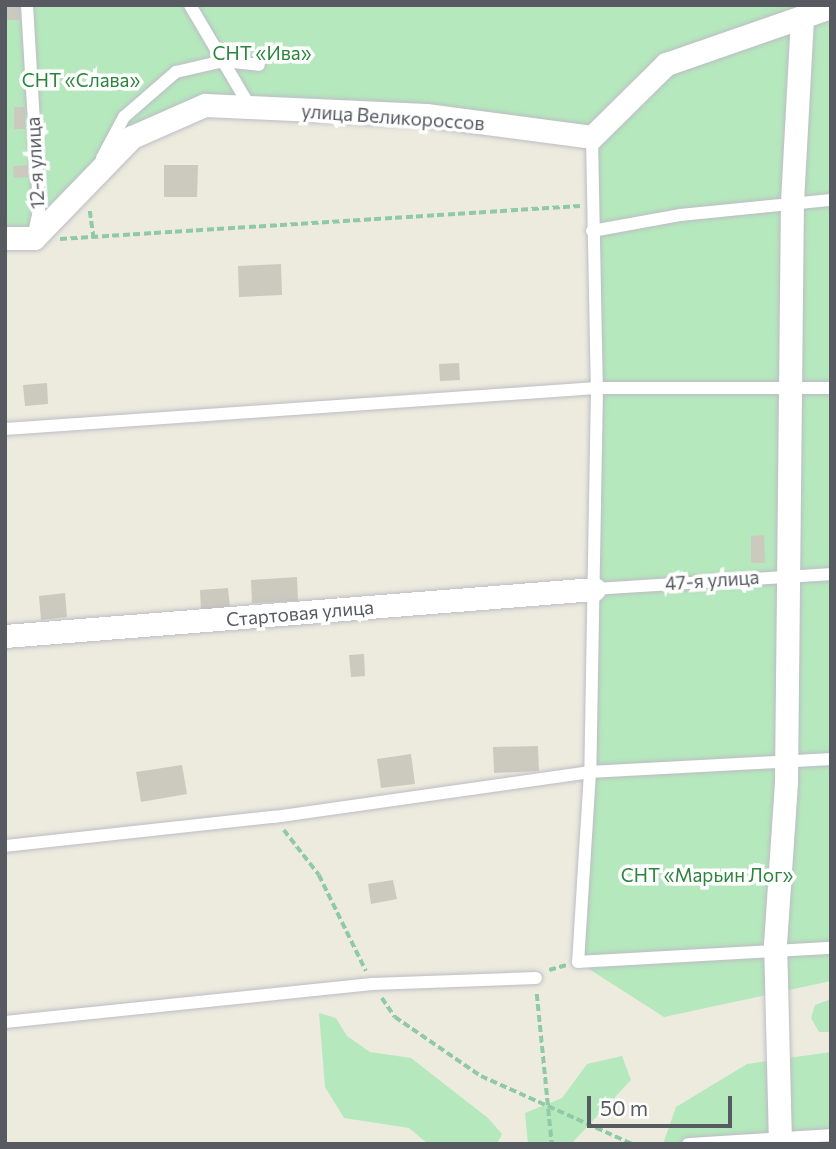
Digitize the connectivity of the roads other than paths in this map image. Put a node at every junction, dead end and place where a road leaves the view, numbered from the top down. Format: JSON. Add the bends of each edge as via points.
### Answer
{"nodes":[{"id":1,"x":27,"y":5,"type":"edge"},
{"id":2,"x":190,"y":5,"type":"edge"},
{"id":3,"x":831,"y":7,"type":"edge"},
{"id":4,"x":802,"y":17,"type":"junction"},
{"id":5,"x":223,"y":61,"type":"junction"},
{"id":6,"x":259,"y":65,"type":"dead end"},
{"id":7,"x":250,"y":107,"type":"junction"},
{"id":8,"x":592,"y":137,"type":"junction"},
{"id":9,"x":99,"y":164,"type":"junction"},
{"id":10,"x":831,"y":200,"type":"edge"},
{"id":11,"x":792,"y":202,"type":"junction"},
{"id":12,"x":592,"y":231,"type":"junction"},
{"id":13,"x":34,"y":237,"type":"junction"},
{"id":14,"x":5,"y":238,"type":"edge"},
{"id":15,"x":597,"y":388,"type":"junction"},
{"id":16,"x":831,"y":388,"type":"edge"},
{"id":17,"x":790,"y":390,"type":"junction"},
{"id":18,"x":5,"y":429,"type":"edge"},
{"id":19,"x":787,"y":574,"type":"junction"},
{"id":20,"x":831,"y":574,"type":"edge"},
{"id":21,"x":594,"y":589,"type":"junction"},
{"id":22,"x":5,"y":636,"type":"edge"},
{"id":23,"x":831,"y":759,"type":"edge"},
{"id":24,"x":785,"y":760,"type":"junction"},
{"id":25,"x":590,"y":772,"type":"junction"},
{"id":26,"x":5,"y":846,"type":"edge"},
{"id":27,"x":831,"y":948,"type":"edge"},
{"id":28,"x":775,"y":951,"type":"junction"},
{"id":29,"x":536,"y":978,"type":"road end"},
{"id":30,"x":5,"y":1022,"type":"edge"},
{"id":31,"x":831,"y":1135,"type":"edge"},
{"id":32,"x":780,"y":1140,"type":"edge"},
{"id":33,"x":688,"y":1144,"type":"edge"}],
"edges":[{"from":1,"to":13,"type":"lane","name":"12-я улица","via":[[39,210]]},
{"from":2,"to":5,"type":"lane"},
{"from":3,"to":4,"type":"street"},
{"from":4,"to":8,"type":"street","via":[[666,64]]},
{"from":4,"to":11,"type":"street"},
{"from":5,"to":6,"type":"lane"},
{"from":5,"to":7,"type":"lane"},
{"from":5,"to":9,"type":"lane","via":[[176,72],[151,90],[124,117]]},
{"from":7,"to":8,"type":"street","name":"улица Великороссов","via":[[426,115]]},
{"from":7,"to":9,"type":"street","name":"улица Великороссов","via":[[205,105],[132,137]]},
{"from":8,"to":12,"type":"lane"},
{"from":9,"to":13,"type":"street","name":"улица Великороссов"},
{"from":10,"to":11,"type":"lane"},
{"from":11,"to":12,"type":"lane"},
{"from":11,"to":17,"type":"street"},
{"from":12,"to":15,"type":"lane"},
{"from":13,"to":14,"type":"street"},
{"from":15,"to":17,"type":"lane"},
{"from":15,"to":18,"type":"lane"},
{"from":15,"to":21,"type":"lane"},
{"from":16,"to":17,"type":"lane"},
{"from":17,"to":19,"type":"street"},
{"from":19,"to":20,"type":"lane","name":"47-я улица"},
{"from":19,"to":21,"type":"lane","name":"47-я улица"},
{"from":19,"to":24,"type":"street"},
{"from":21,"to":22,"type":"street","name":"Стартовая улица"},
{"from":21,"to":25,"type":"lane"},
{"from":23,"to":24,"type":"lane"},
{"from":24,"to":25,"type":"lane"},
{"from":24,"to":28,"type":"street"},
{"from":25,"to":26,"type":"lane","via":[[274,817]]},
{"from":25,"to":28,"type":"lane","via":[[578,962]]},
{"from":27,"to":28,"type":"lane"},
{"from":28,"to":32,"type":"street"},
{"from":29,"to":30,"type":"lane","via":[[372,984]]},
{"from":31,"to":32,"type":"lane"},
{"from":32,"to":33,"type":"lane"}]}
